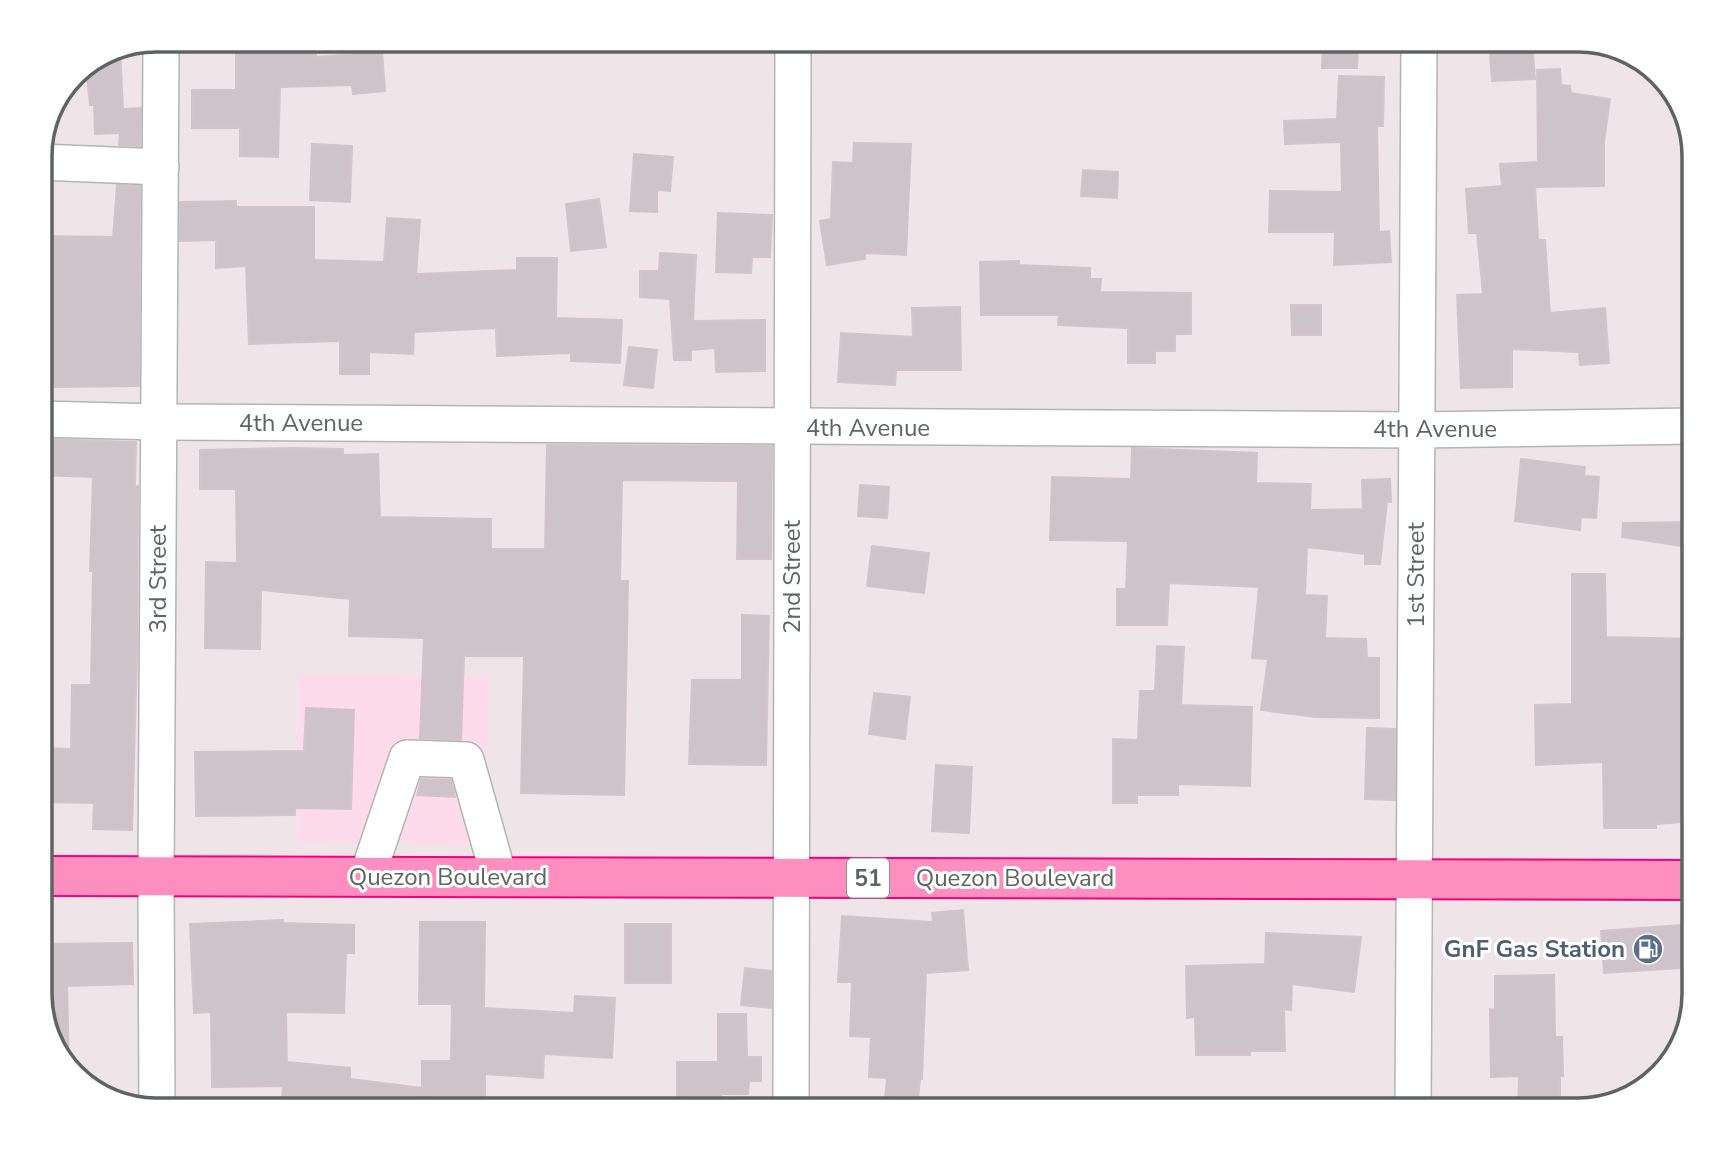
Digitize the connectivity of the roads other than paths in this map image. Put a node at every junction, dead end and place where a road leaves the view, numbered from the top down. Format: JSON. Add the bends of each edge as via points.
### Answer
{"nodes":[{"id":1,"x":161,"y":53,"type":"edge"},
{"id":2,"x":793,"y":53,"type":"edge"},
{"id":3,"x":1419,"y":53,"type":"edge"},
{"id":4,"x":53,"y":163,"type":"edge"},
{"id":5,"x":160,"y":167,"type":"junction"},
{"id":6,"x":53,"y":419,"type":"edge"},
{"id":7,"x":159,"y":422,"type":"junction"},
{"id":8,"x":1682,"y":426,"type":"edge"},
{"id":9,"x":792,"y":427,"type":"junction"},
{"id":10,"x":1417,"y":430,"type":"junction"},
{"id":11,"x":53,"y":876,"type":"edge"},
{"id":12,"x":156,"y":876,"type":"junction"},
{"id":13,"x":367,"y":877,"type":"junction"},
{"id":14,"x":499,"y":877,"type":"junction"},
{"id":15,"x":791,"y":878,"type":"junction"},
{"id":16,"x":1414,"y":879,"type":"junction"},
{"id":17,"x":1682,"y":880,"type":"edge"},
{"id":18,"x":157,"y":1098,"type":"edge"},
{"id":19,"x":791,"y":1098,"type":"edge"},
{"id":20,"x":1413,"y":1098,"type":"edge"}],
"edges":[{"from":1,"to":5,"type":"street","name":"3rd Street"},
{"from":2,"to":9,"type":"street","name":"2nd Street"},
{"from":3,"to":10,"type":"street","name":"1st Street"},
{"from":4,"to":5,"type":"street"},
{"from":5,"to":7,"type":"street","name":"3rd Street"},
{"from":6,"to":7,"type":"street","name":"4th Avenue"},
{"from":7,"to":9,"type":"street","name":"4th Avenue"},
{"from":7,"to":12,"type":"street","name":"3rd Street"},
{"from":8,"to":10,"type":"street","name":"4th Avenue"},
{"from":9,"to":10,"type":"street","name":"4th Avenue"},
{"from":9,"to":15,"type":"street","name":"2nd Street"},
{"from":10,"to":16,"type":"street","name":"1st Street"},
{"from":11,"to":12,"type":"highway","name":"Quezon Boulevard","number":"51"},
{"from":12,"to":13,"type":"highway","name":"Quezon Boulevard","number":"51"},
{"from":12,"to":18,"type":"street","name":"3rd Street"},
{"from":13,"to":14,"type":"highway","name":"Quezon Boulevard","number":"51"},
{"from":13,"to":14,"type":"street","via":[[407,758],[466,760]]},
{"from":14,"to":15,"type":"highway","name":"Quezon Boulevard","number":"51"},
{"from":15,"to":16,"type":"highway","name":"Quezon Boulevard","number":"51"},
{"from":15,"to":19,"type":"street","name":"2nd Street"},
{"from":16,"to":17,"type":"highway","name":"Quezon Boulevard","number":"51"},
{"from":16,"to":20,"type":"street","name":"1st Street"}]}
